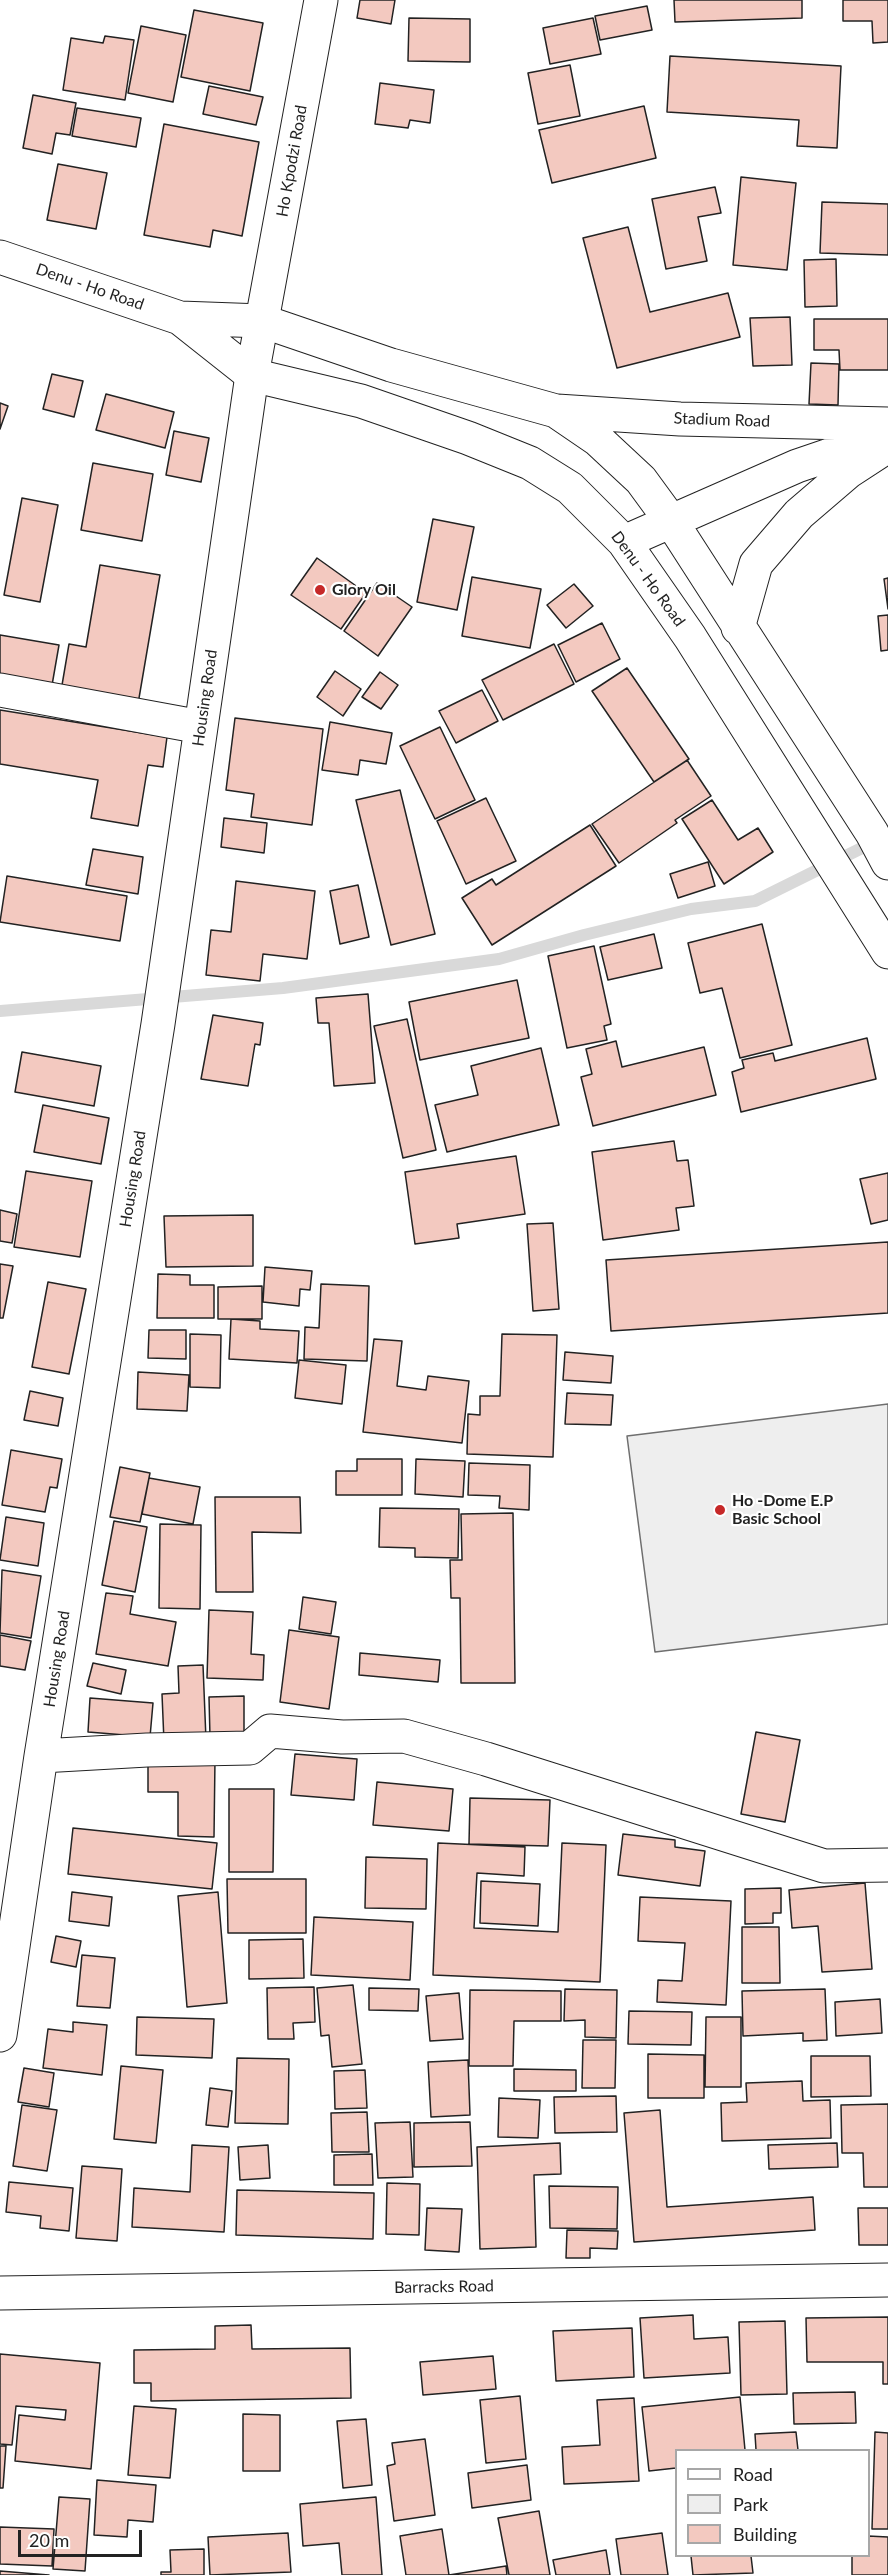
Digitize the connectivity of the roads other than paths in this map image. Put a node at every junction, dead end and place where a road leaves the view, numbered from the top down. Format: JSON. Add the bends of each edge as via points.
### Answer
{"nodes":[{"id":1,"x":321,"y":0,"type":"edge"},
{"id":2,"x":0,"y":257,"type":"edge"},
{"id":3,"x":180,"y":318,"type":"junction"},
{"id":4,"x":262,"y":321,"type":"junction"},
{"id":5,"x":252,"y":375,"type":"junction"},
{"id":6,"x":556,"y":411,"type":"junction"},
{"id":7,"x":888,"y":424,"type":"edge"},
{"id":8,"x":888,"y":435,"type":"edge"},
{"id":9,"x":888,"y":446,"type":"edge"},
{"id":10,"x":671,"y":521,"type":"junction"},
{"id":11,"x":624,"y":542,"type":"junction"},
{"id":12,"x":738,"y":628,"type":"junction"},
{"id":13,"x":0,"y":690,"type":"edge"},
{"id":14,"x":201,"y":727,"type":"junction"},
{"id":15,"x":880,"y":848,"type":"edge"},
{"id":16,"x":888,"y":952,"type":"edge"},
{"id":17,"x":41,"y":1756,"type":"junction"},
{"id":18,"x":888,"y":1866,"type":"edge"},
{"id":19,"x":0,"y":2035,"type":"edge"},
{"id":20,"x":888,"y":2280,"type":"edge"},
{"id":21,"x":0,"y":2293,"type":"edge"}],
"edges":[{"from":1,"to":4,"type":"street","name":"Ho Kpodzi Road"},
{"from":2,"to":3,"type":"street","name":"Denu - Ho Road"},
{"from":3,"to":4,"type":"street","name":"Denu - Ho Road"},
{"from":3,"to":5,"type":"street","name":"Denu - Ho Road"},
{"from":4,"to":5,"type":"street","name":"Housing Road"},
{"from":4,"to":6,"type":"street","name":"Denu - Ho Road","via":[[391,365]]},
{"from":5,"to":11,"type":"street","name":"Denu - Ho Road","via":[[361,401],[530,463],[570,488]]},
{"from":5,"to":14,"type":"street","name":"Housing Road"},
{"from":6,"to":7,"type":"street","name":"Stadium Road","via":[[680,419]]},
{"from":6,"to":10,"type":"street","name":"Denu - Ho Road","via":[[597,439],[641,480]]},
{"from":8,"to":10,"type":"street","via":[[797,466]]},
{"from":9,"to":12,"type":"street","via":[[848,472],[799,514],[756,564]]},
{"from":10,"to":11,"type":"street"},
{"from":10,"to":12,"type":"street","name":"Denu - Ho Road"},
{"from":11,"to":16,"type":"street","name":"Denu - Ho Road","via":[[697,647]]},
{"from":12,"to":15,"type":"street","name":"Denu - Ho Road"},
{"from":13,"to":14,"type":"street"},
{"from":14,"to":17,"type":"street","name":"Housing Road"},
{"from":17,"to":18,"type":"street","via":[[250,1749],[270,1731],[342,1737],[404,1736],[824,1866]]},
{"from":17,"to":19,"type":"street","name":"Housing Road"},
{"from":20,"to":21,"type":"street","name":"Barracks Road"}]}
